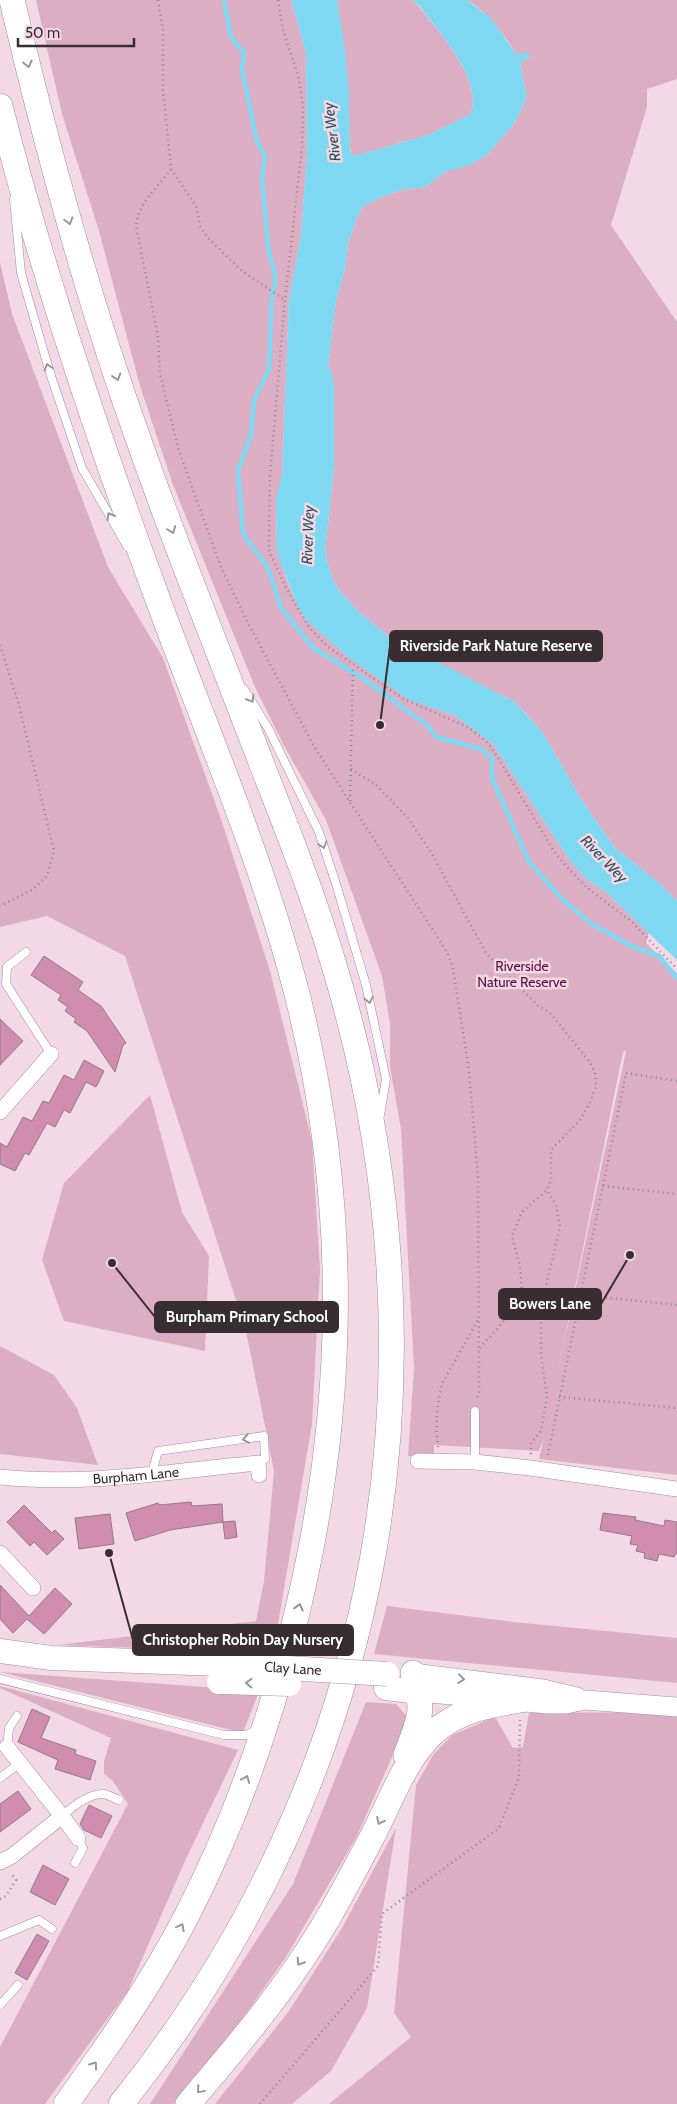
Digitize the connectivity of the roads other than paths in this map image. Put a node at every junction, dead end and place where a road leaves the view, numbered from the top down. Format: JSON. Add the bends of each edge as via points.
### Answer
{"nodes":[{"id":1,"x":12,"y":0,"type":"edge"},
{"id":2,"x":0,"y":106,"type":"edge"},
{"id":3,"x":8,"y":136,"type":"junction"},
{"id":4,"x":12,"y":184,"type":"dead end"},
{"id":5,"x":13,"y":194,"type":"dead end"},
{"id":6,"x":160,"y":604,"type":"junction"},
{"id":7,"x":26,"y":952,"type":"dead end"},
{"id":8,"x":51,"y":1054,"type":"joint"},
{"id":9,"x":0,"y":1112,"type":"edge"},
{"id":10,"x":475,"y":1411,"type":"road end"},
{"id":11,"x":418,"y":1461,"type":"dead end"},
{"id":12,"x":475,"y":1462,"type":"junction"},
{"id":13,"x":258,"y":1469,"type":"joint"},
{"id":14,"x":152,"y":1473,"type":"junction"},
{"id":15,"x":0,"y":1477,"type":"edge"},
{"id":16,"x":677,"y":1489,"type":"edge"},
{"id":17,"x":0,"y":1554,"type":"edge"},
{"id":18,"x":33,"y":1588,"type":"dead end"},
{"id":19,"x":0,"y":1651,"type":"edge"},
{"id":20,"x":0,"y":1663,"type":"edge"},
{"id":21,"x":220,"y":1673,"type":"junction"},
{"id":22,"x":0,"y":1679,"type":"edge"},
{"id":23,"x":416,"y":1683,"type":"junction"},
{"id":24,"x":521,"y":1700,"type":"junction"},
{"id":25,"x":585,"y":1700,"type":"junction"},
{"id":26,"x":677,"y":1707,"type":"edge"},
{"id":27,"x":17,"y":1716,"type":"dead end"},
{"id":28,"x":266,"y":1726,"type":"junction"},
{"id":29,"x":3,"y":1747,"type":"edge"},
{"id":30,"x":20,"y":1763,"type":"junction"},
{"id":31,"x":401,"y":1777,"type":"junction"},
{"id":32,"x":0,"y":1778,"type":"edge"},
{"id":33,"x":119,"y":1800,"type":"dead end"},
{"id":34,"x":62,"y":1816,"type":"junction"},
{"id":35,"x":78,"y":1838,"type":"joint"},
{"id":36,"x":2,"y":1861,"type":"edge"},
{"id":37,"x":75,"y":1863,"type":"dead end"},
{"id":38,"x":52,"y":1929,"type":"dead end"},
{"id":39,"x":0,"y":1936,"type":"edge"},
{"id":40,"x":18,"y":1985,"type":"dead end"},
{"id":41,"x":0,"y":2004,"type":"edge"},
{"id":42,"x":66,"y":2104,"type":"edge"},
{"id":43,"x":121,"y":2104,"type":"edge"},
{"id":44,"x":188,"y":2104,"type":"edge"}],
"edges":[{"from":1,"to":43,"type":"highway","one_way":true,"via":[[87,285],[138,438],[303,872],[334,963],[358,1055],[375,1139],[387,1224],[391,1288],[389,1433],[381,1507],[370,1575],[334,1712],[310,1780],[251,1909],[183,2020]]},
{"from":2,"to":3,"type":"highway"},
{"from":3,"to":4,"type":"lane"},
{"from":3,"to":6,"type":"highway","via":[[58,312],[116,486]]},
{"from":6,"to":5,"type":"lane","one_way":true,"via":[[82,468],[21,273]]},
{"from":28,"to":6,"type":"highway","one_way":true,"via":[[306,1579],[326,1460],[336,1324],[332,1202],[309,1046],[280,933],[227,777]]},
{"from":7,"to":8,"type":"lane","via":[[7,967],[6,984]]},
{"from":8,"to":9,"type":"street"},
{"from":10,"to":12,"type":"lane"},
{"from":11,"to":12,"type":"street"},
{"from":12,"to":16,"type":"street"},
{"from":13,"to":14,"type":"street","name":"Burpham Lane"},
{"from":13,"to":14,"type":"lane","one_way":true,"via":[[264,1459],[264,1436],[158,1451]]},
{"from":14,"to":15,"type":"street","name":"Burpham Lane","via":[[36,1481]]},
{"from":17,"to":18,"type":"street"},
{"from":19,"to":21,"type":"main road","name":"Clay Lane"},
{"from":20,"to":21,"type":"main road","name":"Clay Lane"},
{"from":21,"to":23,"type":"main road","name":"Clay Lane","bridge":true},
{"from":22,"to":28,"type":"lane","via":[[224,1735],[246,1735]]},
{"from":23,"to":24,"type":"street","name":"Clay Lane"},
{"from":23,"to":25,"type":"street","name":"Clay Lane","one_way":true,"via":[[543,1689]]},
{"from":23,"to":31,"type":"highway","via":[[421,1704],[418,1726],[406,1754]]},
{"from":24,"to":25,"type":"street","name":"Clay Lane","via":[[566,1704]]},
{"from":24,"to":31,"type":"highway","via":[[484,1706],[447,1722],[431,1735]]},
{"from":25,"to":26,"type":"street","name":"Clay Lane"},
{"from":27,"to":29,"type":"lane"},
{"from":42,"to":28,"type":"highway","one_way":true,"via":[[132,2009],[186,1917],[216,1854]]},
{"from":29,"to":30,"type":"street"},
{"from":30,"to":32,"type":"lane"},
{"from":30,"to":34,"type":"street"},
{"from":31,"to":44,"type":"highway","one_way":true,"via":[[351,1877],[300,1964],[254,2026]]},
{"from":33,"to":34,"type":"lane","via":[[104,1794],[92,1797]]},
{"from":34,"to":35,"type":"street"},
{"from":34,"to":36,"type":"street"},
{"from":35,"to":37,"type":"lane","via":[[83,1848]]},
{"from":38,"to":39,"type":"lane","via":[[39,1920]]},
{"from":40,"to":41,"type":"lane"}]}
